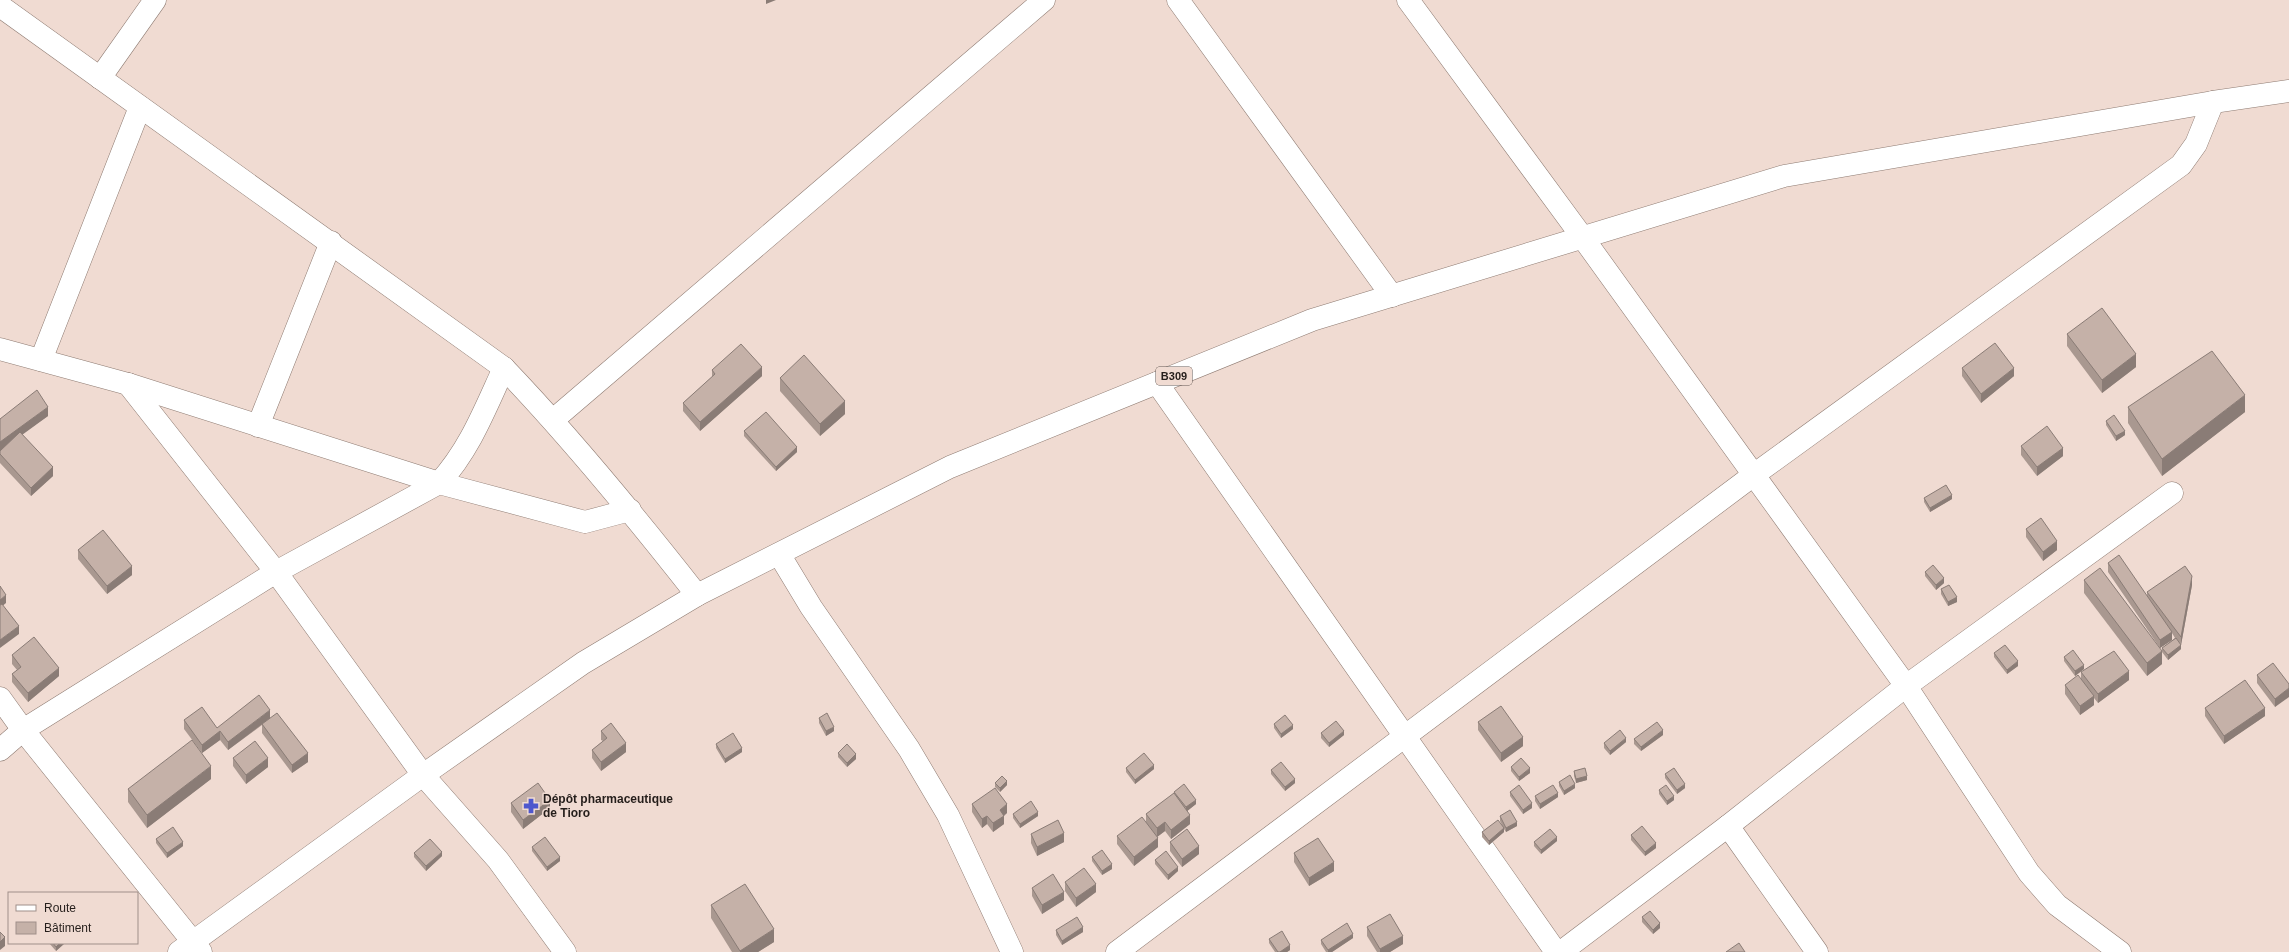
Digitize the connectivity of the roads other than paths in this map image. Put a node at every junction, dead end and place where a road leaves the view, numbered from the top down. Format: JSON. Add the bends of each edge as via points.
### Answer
{"nodes":[{"id":1,"x":155,"y":0,"type":"edge"},
{"id":2,"x":1044,"y":0,"type":"edge"},
{"id":3,"x":1178,"y":0,"type":"edge"},
{"id":4,"x":1408,"y":0,"type":"edge"},
{"id":5,"x":0,"y":6,"type":"edge"},
{"id":6,"x":100,"y":78,"type":"junction"},
{"id":7,"x":2289,"y":91,"type":"edge"},
{"id":8,"x":2213,"y":102,"type":"junction"},
{"id":9,"x":140,"y":107,"type":"junction"},
{"id":10,"x":1583,"y":238,"type":"junction"},
{"id":11,"x":331,"y":242,"type":"junction"},
{"id":12,"x":1392,"y":296,"type":"junction"},
{"id":13,"x":0,"y":349,"type":"edge"},
{"id":14,"x":41,"y":360,"type":"junction"},
{"id":15,"x":504,"y":368,"type":"junction"},
{"id":16,"x":1157,"y":383,"type":"junction"},
{"id":17,"x":128,"y":384,"type":"junction"},
{"id":18,"x":553,"y":420,"type":"junction"},
{"id":19,"x":258,"y":426,"type":"junction"},
{"id":20,"x":1755,"y":474,"type":"junction"},
{"id":21,"x":439,"y":483,"type":"junction"},
{"id":22,"x":2172,"y":493,"type":"dead end"},
{"id":23,"x":630,"y":510,"type":"junction"},
{"id":24,"x":779,"y":554,"type":"junction"},
{"id":25,"x":276,"y":572,"type":"junction"},
{"id":26,"x":697,"y":595,"type":"junction"},
{"id":27,"x":1906,"y":686,"type":"junction"},
{"id":28,"x":0,"y":698,"type":"edge"},
{"id":29,"x":23,"y":730,"type":"junction"},
{"id":30,"x":1406,"y":738,"type":"junction"},
{"id":31,"x":0,"y":750,"type":"edge"},
{"id":32,"x":423,"y":775,"type":"junction"},
{"id":33,"x":1728,"y":826,"type":"junction"},
{"id":34,"x":191,"y":949,"type":"edge"},
{"id":35,"x":565,"y":952,"type":"edge"},
{"id":36,"x":1012,"y":952,"type":"edge"},
{"id":37,"x":1117,"y":952,"type":"edge"},
{"id":38,"x":1556,"y":952,"type":"edge"},
{"id":39,"x":1561,"y":952,"type":"edge"},
{"id":40,"x":1817,"y":952,"type":"edge"},
{"id":41,"x":2120,"y":952,"type":"edge"}],
"edges":[{"from":1,"to":6,"type":"street"},
{"from":2,"to":18,"type":"street"},
{"from":3,"to":12,"type":"street"},
{"from":4,"to":10,"type":"street"},
{"from":5,"to":6,"type":"street"},
{"from":6,"to":9,"type":"street"},
{"from":7,"to":8,"type":"street","number":"B309"},
{"from":8,"to":10,"type":"street","number":"B309","via":[[1784,176]]},
{"from":8,"to":20,"type":"street","via":[[2196,144],[2181,165]]},
{"from":9,"to":11,"type":"street"},
{"from":9,"to":14,"type":"street"},
{"from":10,"to":12,"type":"street","number":"B309"},
{"from":10,"to":20,"type":"street"},
{"from":11,"to":15,"type":"street"},
{"from":11,"to":19,"type":"street"},
{"from":12,"to":16,"type":"street","number":"B309","via":[[1312,320]]},
{"from":13,"to":14,"type":"street"},
{"from":14,"to":17,"type":"street"},
{"from":15,"to":18,"type":"street"},
{"from":15,"to":21,"type":"street","via":[[457,463]]},
{"from":16,"to":24,"type":"street","number":"B309","via":[[950,467]]},
{"from":16,"to":30,"type":"street"},
{"from":17,"to":19,"type":"street"},
{"from":17,"to":25,"type":"street"},
{"from":18,"to":23,"type":"street"},
{"from":19,"to":21,"type":"street"},
{"from":20,"to":27,"type":"street"},
{"from":20,"to":30,"type":"street"},
{"from":21,"to":23,"type":"street","via":[[585,522]]},
{"from":21,"to":25,"type":"street"},
{"from":22,"to":27,"type":"street"},
{"from":23,"to":26,"type":"street"},
{"from":24,"to":26,"type":"street","number":"B309"},
{"from":24,"to":36,"type":"street","via":[[811,607],[909,749],[948,815]]},
{"from":25,"to":29,"type":"street"},
{"from":25,"to":32,"type":"street"},
{"from":26,"to":32,"type":"street","number":"B309","via":[[583,663]]},
{"from":27,"to":33,"type":"street"},
{"from":27,"to":41,"type":"street","via":[[2029,873],[2057,905]]},
{"from":28,"to":29,"type":"street"},
{"from":29,"to":31,"type":"street"},
{"from":29,"to":34,"type":"street"},
{"from":30,"to":37,"type":"street"},
{"from":30,"to":38,"type":"street"},
{"from":32,"to":34,"type":"street","number":"B309"},
{"from":32,"to":35,"type":"street","via":[[498,860]]},
{"from":33,"to":39,"type":"street"},
{"from":33,"to":40,"type":"street"}]}
